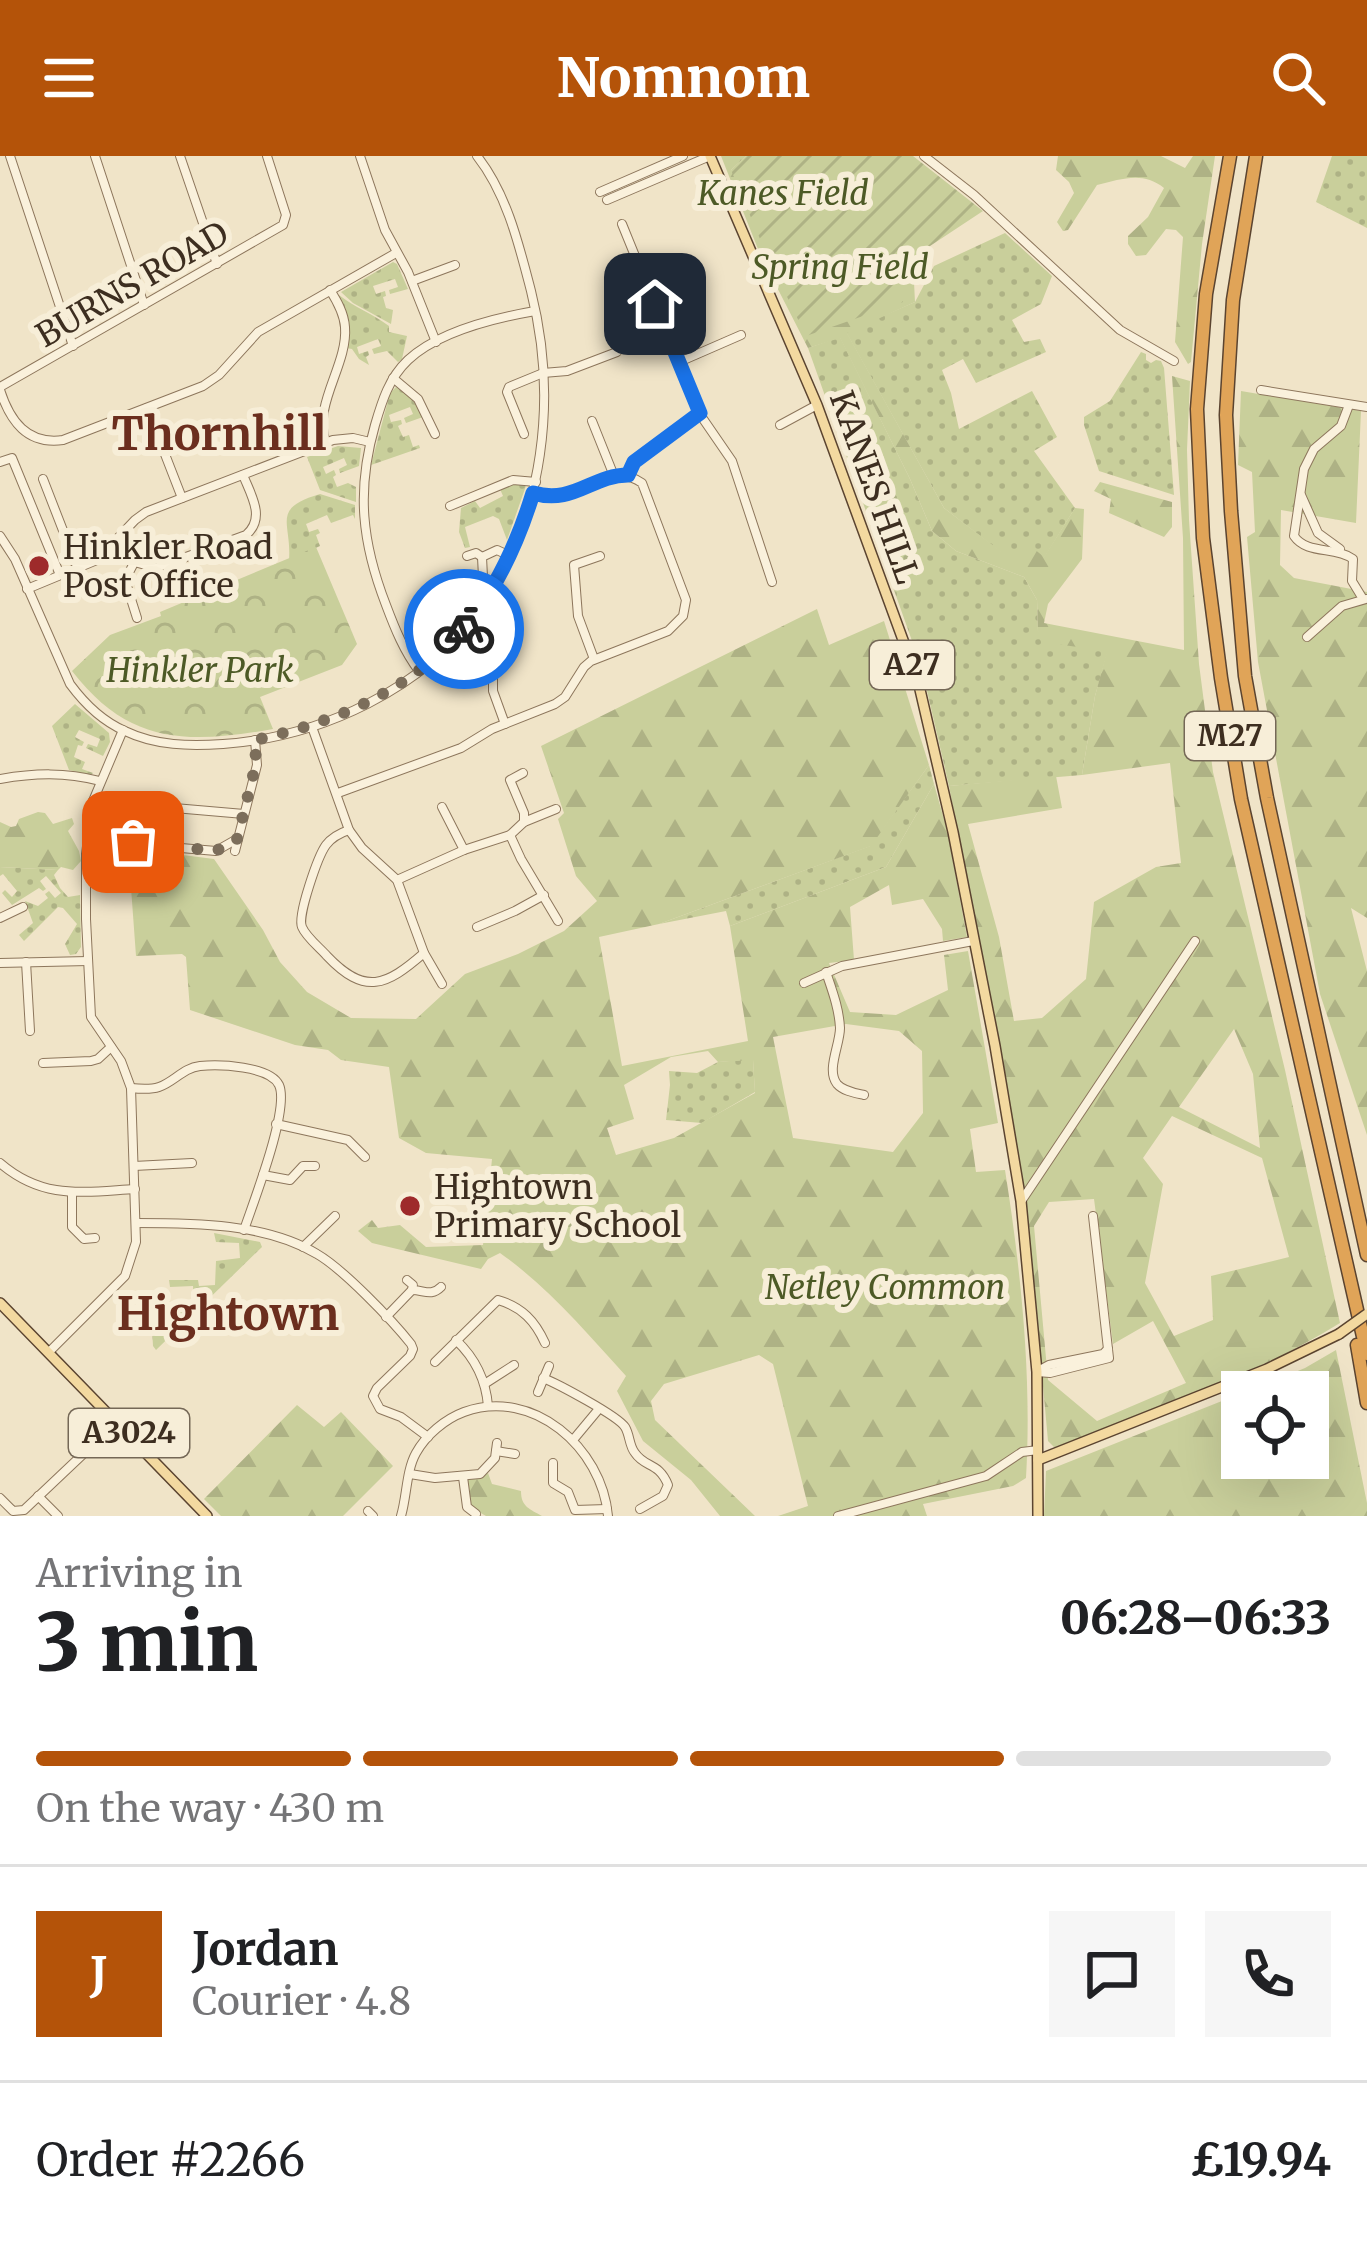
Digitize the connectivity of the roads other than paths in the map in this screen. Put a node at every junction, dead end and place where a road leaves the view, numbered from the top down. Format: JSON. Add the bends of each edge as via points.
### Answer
{"nodes":[{"id":1,"x":10,"y":156,"type":"edge"},
{"id":2,"x":94,"y":156,"type":"edge"},
{"id":3,"x":180,"y":156,"type":"edge"},
{"id":4,"x":267,"y":156,"type":"edge"},
{"id":5,"x":360,"y":156,"type":"edge"},
{"id":6,"x":477,"y":156,"type":"edge"},
{"id":7,"x":683,"y":156,"type":"edge"},
{"id":8,"x":710,"y":156,"type":"edge"},
{"id":9,"x":924,"y":156,"type":"edge"},
{"id":10,"x":1231,"y":156,"type":"edge"},
{"id":11,"x":1256,"y":156,"type":"edge"},
{"id":12,"x":622,"y":224,"type":"dead end"},
{"id":13,"x":396,"y":253,"type":"junction"},
{"id":14,"x":217,"y":264,"type":"junction"},
{"id":15,"x":448,"y":264,"type":"dead end"},
{"id":16,"x":412,"y":280,"type":"junction"},
{"id":17,"x":330,"y":290,"type":"junction"},
{"id":18,"x":144,"y":305,"type":"junction"},
{"id":19,"x":536,"y":311,"type":"junction"},
{"id":20,"x":741,"y":335,"type":"dead end"},
{"id":21,"x":436,"y":341,"type":"junction"},
{"id":22,"x":73,"y":346,"type":"junction"},
{"id":23,"x":616,"y":352,"type":"dead end"},
{"id":24,"x":679,"y":362,"type":"junction"},
{"id":25,"x":1174,"y":362,"type":"dead end"},
{"id":26,"x":543,"y":373,"type":"junction"},
{"id":27,"x":393,"y":378,"type":"junction"},
{"id":28,"x":0,"y":388,"type":"edge"},
{"id":29,"x":1261,"y":390,"type":"dead end"},
{"id":30,"x":1349,"y":405,"type":"junction"},
{"id":31,"x":818,"y":406,"type":"junction"},
{"id":32,"x":1367,"y":407,"type":"edge"},
{"id":33,"x":147,"y":408,"type":"junction"},
{"id":34,"x":700,"y":413,"type":"junction"},
{"id":35,"x":592,"y":421,"type":"dead end"},
{"id":36,"x":780,"y":425,"type":"dead end"},
{"id":37,"x":525,"y":430,"type":"dead end"},
{"id":38,"x":435,"y":434,"type":"dead end"},
{"id":39,"x":370,"y":442,"type":"junction"},
{"id":40,"x":326,"y":443,"type":"junction"},
{"id":41,"x":0,"y":463,"type":"edge"},
{"id":42,"x":243,"y":475,"type":"junction"},
{"id":43,"x":628,"y":475,"type":"junction"},
{"id":44,"x":614,"y":476,"type":"junction"},
{"id":45,"x":43,"y":479,"type":"dead end"},
{"id":46,"x":536,"y":482,"type":"junction"},
{"id":47,"x":533,"y":493,"type":"junction"},
{"id":48,"x":1300,"y":494,"type":"junction"},
{"id":49,"x":182,"y":498,"type":"junction"},
{"id":50,"x":449,"y":506,"type":"dead end"},
{"id":51,"x":0,"y":536,"type":"edge"},
{"id":52,"x":114,"y":543,"type":"junction"},
{"id":53,"x":1347,"y":554,"type":"junction"},
{"id":54,"x":510,"y":556,"type":"junction"},
{"id":55,"x":600,"y":556,"type":"dead end"},
{"id":56,"x":135,"y":561,"type":"junction"},
{"id":57,"x":78,"y":569,"type":"junction"},
{"id":58,"x":60,"y":575,"type":"junction"},
{"id":59,"x":484,"y":577,"type":"dead end"},
{"id":60,"x":772,"y":582,"type":"dead end"},
{"id":61,"x":27,"y":589,"type":"junction"},
{"id":62,"x":1365,"y":599,"type":"edge"},
{"id":63,"x":137,"y":617,"type":"dead end"},
{"id":64,"x":463,"y":631,"type":"junction"},
{"id":65,"x":1307,"y":637,"type":"dead end"},
{"id":66,"x":594,"y":659,"type":"junction"},
{"id":67,"x":419,"y":671,"type":"junction"},
{"id":68,"x":505,"y":724,"type":"junction"},
{"id":69,"x":312,"y":727,"type":"junction"},
{"id":70,"x":123,"y":730,"type":"junction"},
{"id":71,"x":255,"y":740,"type":"junction"},
{"id":72,"x":523,"y":773,"type":"dead end"},
{"id":73,"x":0,"y":779,"type":"edge"},
{"id":74,"x":100,"y":781,"type":"junction"},
{"id":75,"x":338,"y":793,"type":"junction"},
{"id":76,"x":93,"y":801,"type":"junction"},
{"id":77,"x":442,"y":807,"type":"dead end"},
{"id":78,"x":556,"y":808,"type":"dead end"},
{"id":79,"x":244,"y":814,"type":"junction"},
{"id":80,"x":524,"y":822,"type":"junction"},
{"id":81,"x":349,"y":830,"type":"junction"},
{"id":82,"x":510,"y":835,"type":"junction"},
{"id":83,"x":237,"y":839,"type":"junction"},
{"id":84,"x":123,"y":843,"type":"dead end"},
{"id":85,"x":464,"y":850,"type":"junction"},
{"id":86,"x":235,"y":851,"type":"dead end"},
{"id":87,"x":397,"y":880,"type":"junction"},
{"id":88,"x":544,"y":895,"type":"junction"},
{"id":89,"x":23,"y":907,"type":"dead end"},
{"id":90,"x":0,"y":918,"type":"edge"},
{"id":91,"x":558,"y":921,"type":"dead end"},
{"id":92,"x":477,"y":927,"type":"dead end"},
{"id":93,"x":973,"y":941,"type":"junction"},
{"id":94,"x":1195,"y":941,"type":"dead end"},
{"id":95,"x":424,"y":953,"type":"junction"},
{"id":96,"x":88,"y":961,"type":"junction"},
{"id":97,"x":26,"y":962,"type":"junction"},
{"id":98,"x":0,"y":963,"type":"edge"},
{"id":99,"x":826,"y":972,"type":"junction"},
{"id":100,"x":804,"y":983,"type":"dead end"},
{"id":101,"x":442,"y":984,"type":"dead end"},
{"id":102,"x":29,"y":1031,"type":"dead end"},
{"id":103,"x":110,"y":1047,"type":"junction"},
{"id":104,"x":43,"y":1063,"type":"dead end"},
{"id":105,"x":130,"y":1088,"type":"junction"},
{"id":106,"x":864,"y":1095,"type":"dead end"},
{"id":107,"x":276,"y":1124,"type":"junction"},
{"id":108,"x":365,"y":1157,"type":"dead end"},
{"id":109,"x":192,"y":1162,"type":"dead end"},
{"id":110,"x":0,"y":1163,"type":"edge"},
{"id":111,"x":1347,"y":1163,"type":"junction"},
{"id":112,"x":134,"y":1166,"type":"junction"},
{"id":113,"x":315,"y":1166,"type":"dead end"},
{"id":114,"x":263,"y":1175,"type":"junction"},
{"id":115,"x":135,"y":1189,"type":"junction"},
{"id":116,"x":72,"y":1192,"type":"junction"},
{"id":117,"x":1021,"y":1201,"type":"junction"},
{"id":118,"x":1334,"y":1208,"type":"junction"},
{"id":119,"x":335,"y":1216,"type":"dead end"},
{"id":120,"x":1093,"y":1216,"type":"dead end"},
{"id":121,"x":136,"y":1223,"type":"junction"},
{"id":122,"x":1367,"y":1228,"type":"edge"},
{"id":123,"x":244,"y":1230,"type":"junction"},
{"id":124,"x":95,"y":1238,"type":"dead end"},
{"id":125,"x":303,"y":1247,"type":"junction"},
{"id":126,"x":1367,"y":1255,"type":"edge"},
{"id":127,"x":501,"y":1284,"type":"dead end"},
{"id":128,"x":441,"y":1287,"type":"dead end"},
{"id":129,"x":498,"y":1300,"type":"junction"},
{"id":130,"x":0,"y":1304,"type":"edge"},
{"id":131,"x":1367,"y":1314,"type":"edge"},
{"id":132,"x":386,"y":1317,"type":"junction"},
{"id":133,"x":456,"y":1340,"type":"junction"},
{"id":134,"x":545,"y":1343,"type":"dead end"},
{"id":135,"x":49,"y":1352,"type":"junction"},
{"id":136,"x":1367,"y":1354,"type":"edge"},
{"id":137,"x":435,"y":1362,"type":"dead end"},
{"id":138,"x":514,"y":1365,"type":"dead end"},
{"id":139,"x":549,"y":1366,"type":"dead end"},
{"id":140,"x":1036,"y":1372,"type":"junction"},
{"id":141,"x":544,"y":1378,"type":"junction"},
{"id":142,"x":486,"y":1384,"type":"junction"},
{"id":143,"x":538,"y":1392,"type":"dead end"},
{"id":144,"x":1367,"y":1403,"type":"edge"},
{"id":145,"x":488,"y":1406,"type":"junction"},
{"id":146,"x":598,"y":1409,"type":"junction"},
{"id":147,"x":117,"y":1422,"type":"junction"},
{"id":148,"x":428,"y":1437,"type":"junction"},
{"id":149,"x":573,"y":1439,"type":"junction"},
{"id":150,"x":515,"y":1454,"type":"dead end"},
{"id":151,"x":1038,"y":1455,"type":"junction"},
{"id":152,"x":541,"y":1468,"type":"dead end"},
{"id":153,"x":410,"y":1474,"type":"junction"},
{"id":154,"x":463,"y":1477,"type":"junction"},
{"id":155,"x":38,"y":1496,"type":"junction"},
{"id":156,"x":0,"y":1498,"type":"edge"},
{"id":157,"x":640,"y":1509,"type":"edge"},
{"id":158,"x":607,"y":1512,"type":"edge"},
{"id":159,"x":574,"y":1513,"type":"edge"},
{"id":160,"x":476,"y":1514,"type":"edge"},
{"id":161,"x":58,"y":1516,"type":"edge"},
{"id":162,"x":207,"y":1516,"type":"edge"},
{"id":163,"x":401,"y":1516,"type":"edge"},
{"id":164,"x":838,"y":1516,"type":"edge"},
{"id":165,"x":1038,"y":1516,"type":"edge"}],
"edges":[{"from":1,"to":22,"type":"street"},
{"from":2,"to":18,"type":"street"},
{"from":3,"to":14,"type":"street"},
{"from":4,"to":14,"type":"street","name":"BURNS ROAD","via":[[286,220]]},
{"from":5,"to":13,"type":"street"},
{"from":6,"to":19,"type":"street","via":[[500,194]]},
{"from":7,"to":8,"type":"street","via":[[603,196]]},
{"from":8,"to":31,"type":"main road","name":"KANES HILL","number":"A27"},
{"from":9,"to":25,"type":"street","via":[[1120,330]]},
{"from":10,"to":118,"type":"highway","number":"M27","via":[[1206,294],[1197,409],[1203,538],[1241,799]]},
{"from":11,"to":111,"type":"highway","number":"M27","via":[[1233,300],[1226,415],[1245,676]]},
{"from":12,"to":24,"type":"street"},
{"from":13,"to":16,"type":"street"},
{"from":13,"to":17,"type":"street"},
{"from":14,"to":18,"type":"street","name":"BURNS ROAD"},
{"from":15,"to":16,"type":"street"},
{"from":16,"to":21,"type":"street"},
{"from":17,"to":33,"type":"street","via":[[258,332],[208,383]]},
{"from":17,"to":40,"type":"street","via":[[345,333],[322,421]]},
{"from":18,"to":22,"type":"street","name":"BURNS ROAD"},
{"from":19,"to":21,"type":"street"},
{"from":19,"to":26,"type":"street"},
{"from":20,"to":24,"type":"street"},
{"from":21,"to":27,"type":"street"},
{"from":22,"to":28,"type":"street","name":"BURNS ROAD"},
{"from":23,"to":26,"type":"street"},
{"from":24,"to":34,"type":"street"},
{"from":26,"to":37,"type":"street","via":[[508,388]]},
{"from":26,"to":46,"type":"street"},
{"from":27,"to":38,"type":"street","via":[[419,400]]},
{"from":27,"to":39,"type":"street"},
{"from":28,"to":33,"type":"street","via":[[20,429],[46,441]]},
{"from":29,"to":30,"type":"street"},
{"from":30,"to":32,"type":"street"},
{"from":30,"to":48,"type":"street","via":[[1341,426],[1314,449]]},
{"from":31,"to":36,"type":"street"},
{"from":31,"to":93,"type":"main road","name":"KANES HILL","number":"A27","via":[[918,680]]},
{"from":33,"to":49,"type":"street"},
{"from":34,"to":43,"type":"street"},
{"from":34,"to":60,"type":"street","via":[[732,461]]},
{"from":35,"to":44,"type":"street"},
{"from":39,"to":40,"type":"street"},
{"from":39,"to":67,"type":"street","via":[[368,554]]},
{"from":40,"to":42,"type":"street"},
{"from":41,"to":58,"type":"street","via":[[12,458]]},
{"from":42,"to":49,"type":"street"},
{"from":42,"to":56,"type":"street","via":[[257,516],[250,532],[166,566]]},
{"from":43,"to":44,"type":"street"},
{"from":43,"to":66,"type":"street","via":[[646,490],[685,607],[668,631]]},
{"from":44,"to":47,"type":"street","via":[[557,497]]},
{"from":45,"to":57,"type":"street"},
{"from":46,"to":47,"type":"street"},
{"from":46,"to":50,"type":"street","via":[[513,481]]},
{"from":47,"to":54,"type":"street"},
{"from":48,"to":53,"type":"street","via":[[1318,533]]},
{"from":48,"to":53,"type":"street","via":[[1297,542]]},
{"from":49,"to":52,"type":"street","via":[[138,517]]},
{"from":51,"to":61,"type":"street"},
{"from":52,"to":56,"type":"street"},
{"from":52,"to":57,"type":"street"},
{"from":53,"to":62,"type":"street"},
{"from":54,"to":59,"type":"street","via":[[471,555]]},
{"from":54,"to":64,"type":"street"},
{"from":55,"to":66,"type":"street","via":[[574,566],[578,616]]},
{"from":56,"to":63,"type":"street","via":[[125,580]]},
{"from":57,"to":58,"type":"street"},
{"from":58,"to":61,"type":"street"},
{"from":61,"to":70,"type":"street","via":[[70,684]]},
{"from":62,"to":65,"type":"street","via":[[1342,606]]},
{"from":64,"to":67,"type":"street"},
{"from":64,"to":68,"type":"street","via":[[490,655]]},
{"from":66,"to":68,"type":"street","via":[[565,697]]},
{"from":67,"to":69,"type":"street"},
{"from":68,"to":75,"type":"street"},
{"from":69,"to":71,"type":"street"},
{"from":69,"to":75,"type":"street"},
{"from":70,"to":71,"type":"street","via":[[177,745]]},
{"from":70,"to":74,"type":"street"},
{"from":71,"to":79,"type":"street"},
{"from":72,"to":80,"type":"street","via":[[510,780]]},
{"from":73,"to":74,"type":"street","via":[[50,773]]},
{"from":74,"to":76,"type":"street"},
{"from":75,"to":81,"type":"street"},
{"from":76,"to":79,"type":"street"},
{"from":76,"to":96,"type":"street"},
{"from":77,"to":85,"type":"street"},
{"from":78,"to":80,"type":"street"},
{"from":79,"to":83,"type":"street"},
{"from":80,"to":82,"type":"street"},
{"from":81,"to":87,"type":"street"},
{"from":81,"to":95,"type":"street","via":[[321,853],[303,930],[343,972],[363,981],[390,980]]},
{"from":82,"to":85,"type":"street"},
{"from":82,"to":88,"type":"street"},
{"from":83,"to":84,"type":"street","via":[[216,851]]},
{"from":83,"to":86,"type":"street"},
{"from":85,"to":87,"type":"street"},
{"from":87,"to":95,"type":"street"},
{"from":88,"to":91,"type":"street"},
{"from":88,"to":92,"type":"street"},
{"from":89,"to":90,"type":"street"},
{"from":93,"to":99,"type":"street"},
{"from":93,"to":117,"type":"main road","name":"KANES HILL","number":"A27"},
{"from":94,"to":117,"type":"street"},
{"from":95,"to":101,"type":"street"},
{"from":96,"to":97,"type":"street"},
{"from":96,"to":103,"type":"street","via":[[91,1017]]},
{"from":97,"to":98,"type":"street"},
{"from":97,"to":102,"type":"street"},
{"from":99,"to":100,"type":"street"},
{"from":99,"to":106,"type":"street","via":[[840,1028],[832,1069],[838,1093]]},
{"from":103,"to":104,"type":"street","via":[[92,1061]]},
{"from":103,"to":105,"type":"street"},
{"from":105,"to":107,"type":"street","via":[[157,1088],[194,1066],[261,1072],[279,1086]]},
{"from":105,"to":112,"type":"street"},
{"from":107,"to":108,"type":"street","via":[[348,1140]]},
{"from":107,"to":114,"type":"street"},
{"from":109,"to":112,"type":"street"},
{"from":110,"to":116,"type":"street","via":[[31,1185]]},
{"from":111,"to":122,"type":"highway","number":"M27"},
{"from":111,"to":126,"type":"highway","number":"M27"},
{"from":112,"to":115,"type":"street"},
{"from":113,"to":114,"type":"street","via":[[290,1180]]},
{"from":114,"to":123,"type":"street"},
{"from":115,"to":116,"type":"street"},
{"from":115,"to":121,"type":"street"},
{"from":116,"to":124,"type":"street","via":[[72,1227]]},
{"from":117,"to":140,"type":"main road","number":"A27"},
{"from":118,"to":136,"type":"highway","number":"M27"},
{"from":118,"to":144,"type":"highway","number":"M27"},
{"from":119,"to":125,"type":"street"},
{"from":120,"to":140,"type":"street","via":[[1109,1348]]},
{"from":121,"to":123,"type":"street"},
{"from":121,"to":135,"type":"street","via":[[125,1276]]},
{"from":123,"to":125,"type":"street"},
{"from":125,"to":132,"type":"street"},
{"from":127,"to":129,"type":"street"},
{"from":128,"to":132,"type":"street","via":[[429,1293],[410,1285]]},
{"from":129,"to":133,"type":"street"},
{"from":129,"to":134,"type":"street","via":[[543,1329]]},
{"from":130,"to":135,"type":"main road","number":"A3024"},
{"from":131,"to":151,"type":"main road","bridge":true,"via":[[1268,1369]]},
{"from":132,"to":148,"type":"street","via":[[412,1349],[377,1388],[375,1402]]},
{"from":133,"to":137,"type":"street"},
{"from":133,"to":142,"type":"street"},
{"from":135,"to":147,"type":"main road","number":"A3024"},
{"from":138,"to":142,"type":"street"},
{"from":139,"to":141,"type":"street"},
{"from":140,"to":151,"type":"main road","number":"A27"},
{"from":141,"to":143,"type":"street"},
{"from":141,"to":146,"type":"street"},
{"from":142,"to":145,"type":"street"},
{"from":145,"to":148,"type":"street","via":[[456,1415]]},
{"from":145,"to":149,"type":"street","via":[[535,1414]]},
{"from":146,"to":149,"type":"street"},
{"from":146,"to":157,"type":"street","via":[[625,1427],[632,1451],[665,1477],[662,1496]]},
{"from":147,"to":155,"type":"street"},
{"from":147,"to":162,"type":"main road","number":"A3024"},
{"from":148,"to":153,"type":"street"},
{"from":149,"to":158,"type":"street","via":[[593,1466]]},
{"from":150,"to":154,"type":"street","via":[[497,1447],[488,1469]]},
{"from":151,"to":164,"type":"street","via":[[1022,1452],[986,1476]]},
{"from":151,"to":165,"type":"main road","number":"A27"},
{"from":152,"to":159,"type":"street","via":[[553,1466],[553,1483],[568,1492]]},
{"from":153,"to":154,"type":"street"},
{"from":153,"to":163,"type":"street"},
{"from":154,"to":160,"type":"street","via":[[465,1509]]},
{"from":155,"to":156,"type":"street","via":[[20,1512]]},
{"from":155,"to":161,"type":"street"},
{"from":158,"to":159,"type":"street"}]}
